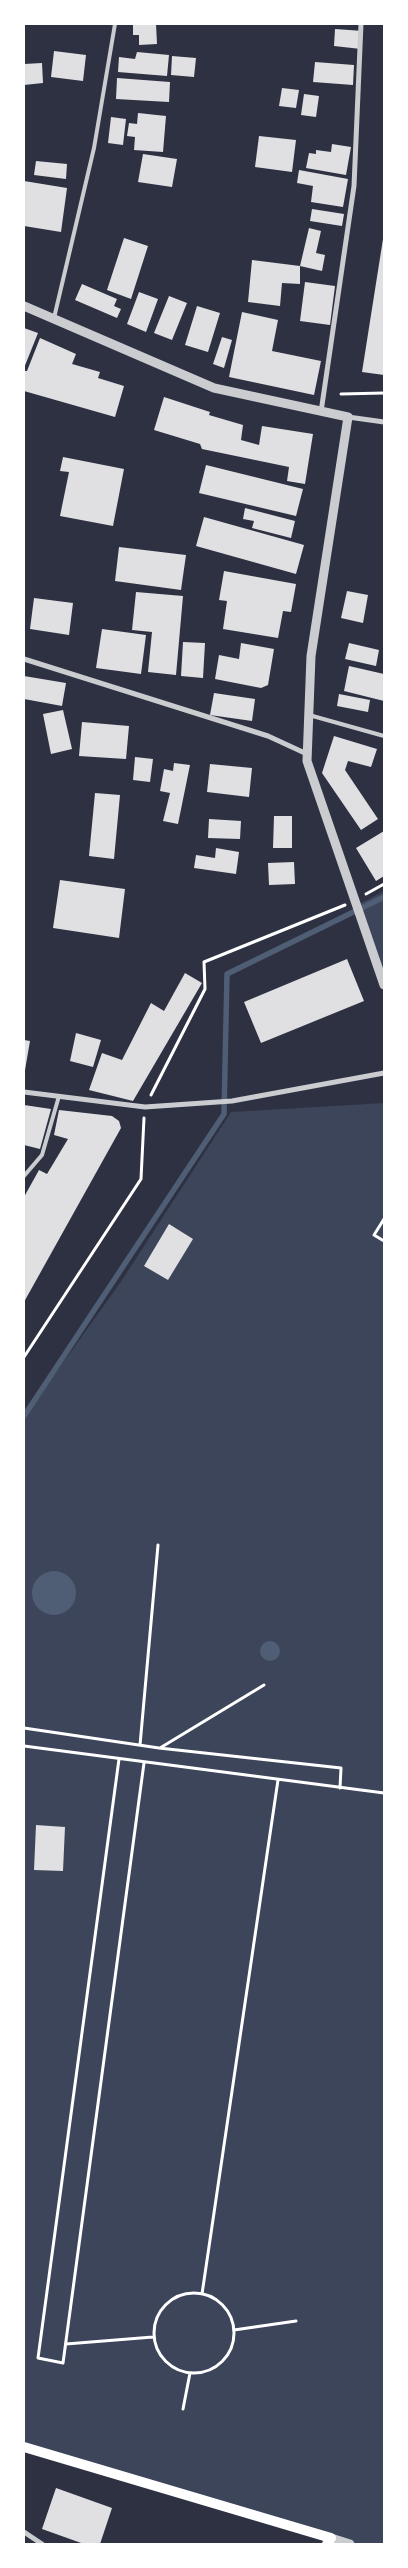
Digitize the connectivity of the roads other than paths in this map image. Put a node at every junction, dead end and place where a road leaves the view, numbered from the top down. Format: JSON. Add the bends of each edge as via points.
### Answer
{"nodes":[{"id":1,"x":115,"y":24,"type":"edge"},
{"id":2,"x":361,"y":24,"type":"edge"},
{"id":3,"x":24,"y":306,"type":"edge"},
{"id":4,"x":54,"y":320,"type":"junction"},
{"id":5,"x":321,"y":413,"type":"junction"},
{"id":6,"x":348,"y":417,"type":"junction"},
{"id":7,"x":384,"y":422,"type":"edge"},
{"id":8,"x":24,"y":659,"type":"edge"},
{"id":9,"x":307,"y":714,"type":"junction"},
{"id":10,"x":384,"y":736,"type":"edge"},
{"id":11,"x":307,"y":754,"type":"junction"},
{"id":12,"x":384,"y":985,"type":"edge"},
{"id":13,"x":384,"y":1074,"type":"edge"},
{"id":14,"x":24,"y":1092,"type":"edge"},
{"id":15,"x":59,"y":1096,"type":"junction"},
{"id":16,"x":24,"y":1176,"type":"edge"},
{"id":17,"x":24,"y":2447,"type":"edge"},
{"id":18,"x":24,"y":2532,"type":"edge"},
{"id":19,"x":329,"y":2541,"type":"edge"},
{"id":20,"x":42,"y":2544,"type":"edge"},
{"id":21,"x":350,"y":2544,"type":"edge"}],
"edges":[{"from":1,"to":4,"type":"lane","via":[[94,148]]},
{"from":2,"to":5,"type":"street","via":[[354,186]]},
{"from":3,"to":4,"type":"street"},
{"from":4,"to":5,"type":"street","via":[[214,388]]},
{"from":5,"to":6,"type":"street"},
{"from":6,"to":7,"type":"street"},
{"from":6,"to":9,"type":"street","via":[[311,656]]},
{"from":8,"to":11,"type":"street","via":[[268,736]]},
{"from":9,"to":10,"type":"lane"},
{"from":9,"to":11,"type":"street"},
{"from":11,"to":12,"type":"street"},
{"from":13,"to":15,"type":"street","via":[[232,1101],[145,1107]]},
{"from":14,"to":15,"type":"street"},
{"from":15,"to":16,"type":"lane","via":[[42,1155]]},
{"from":17,"to":19,"type":"main road"},
{"from":18,"to":20,"type":"street"},
{"from":19,"to":21,"type":"street"}]}
